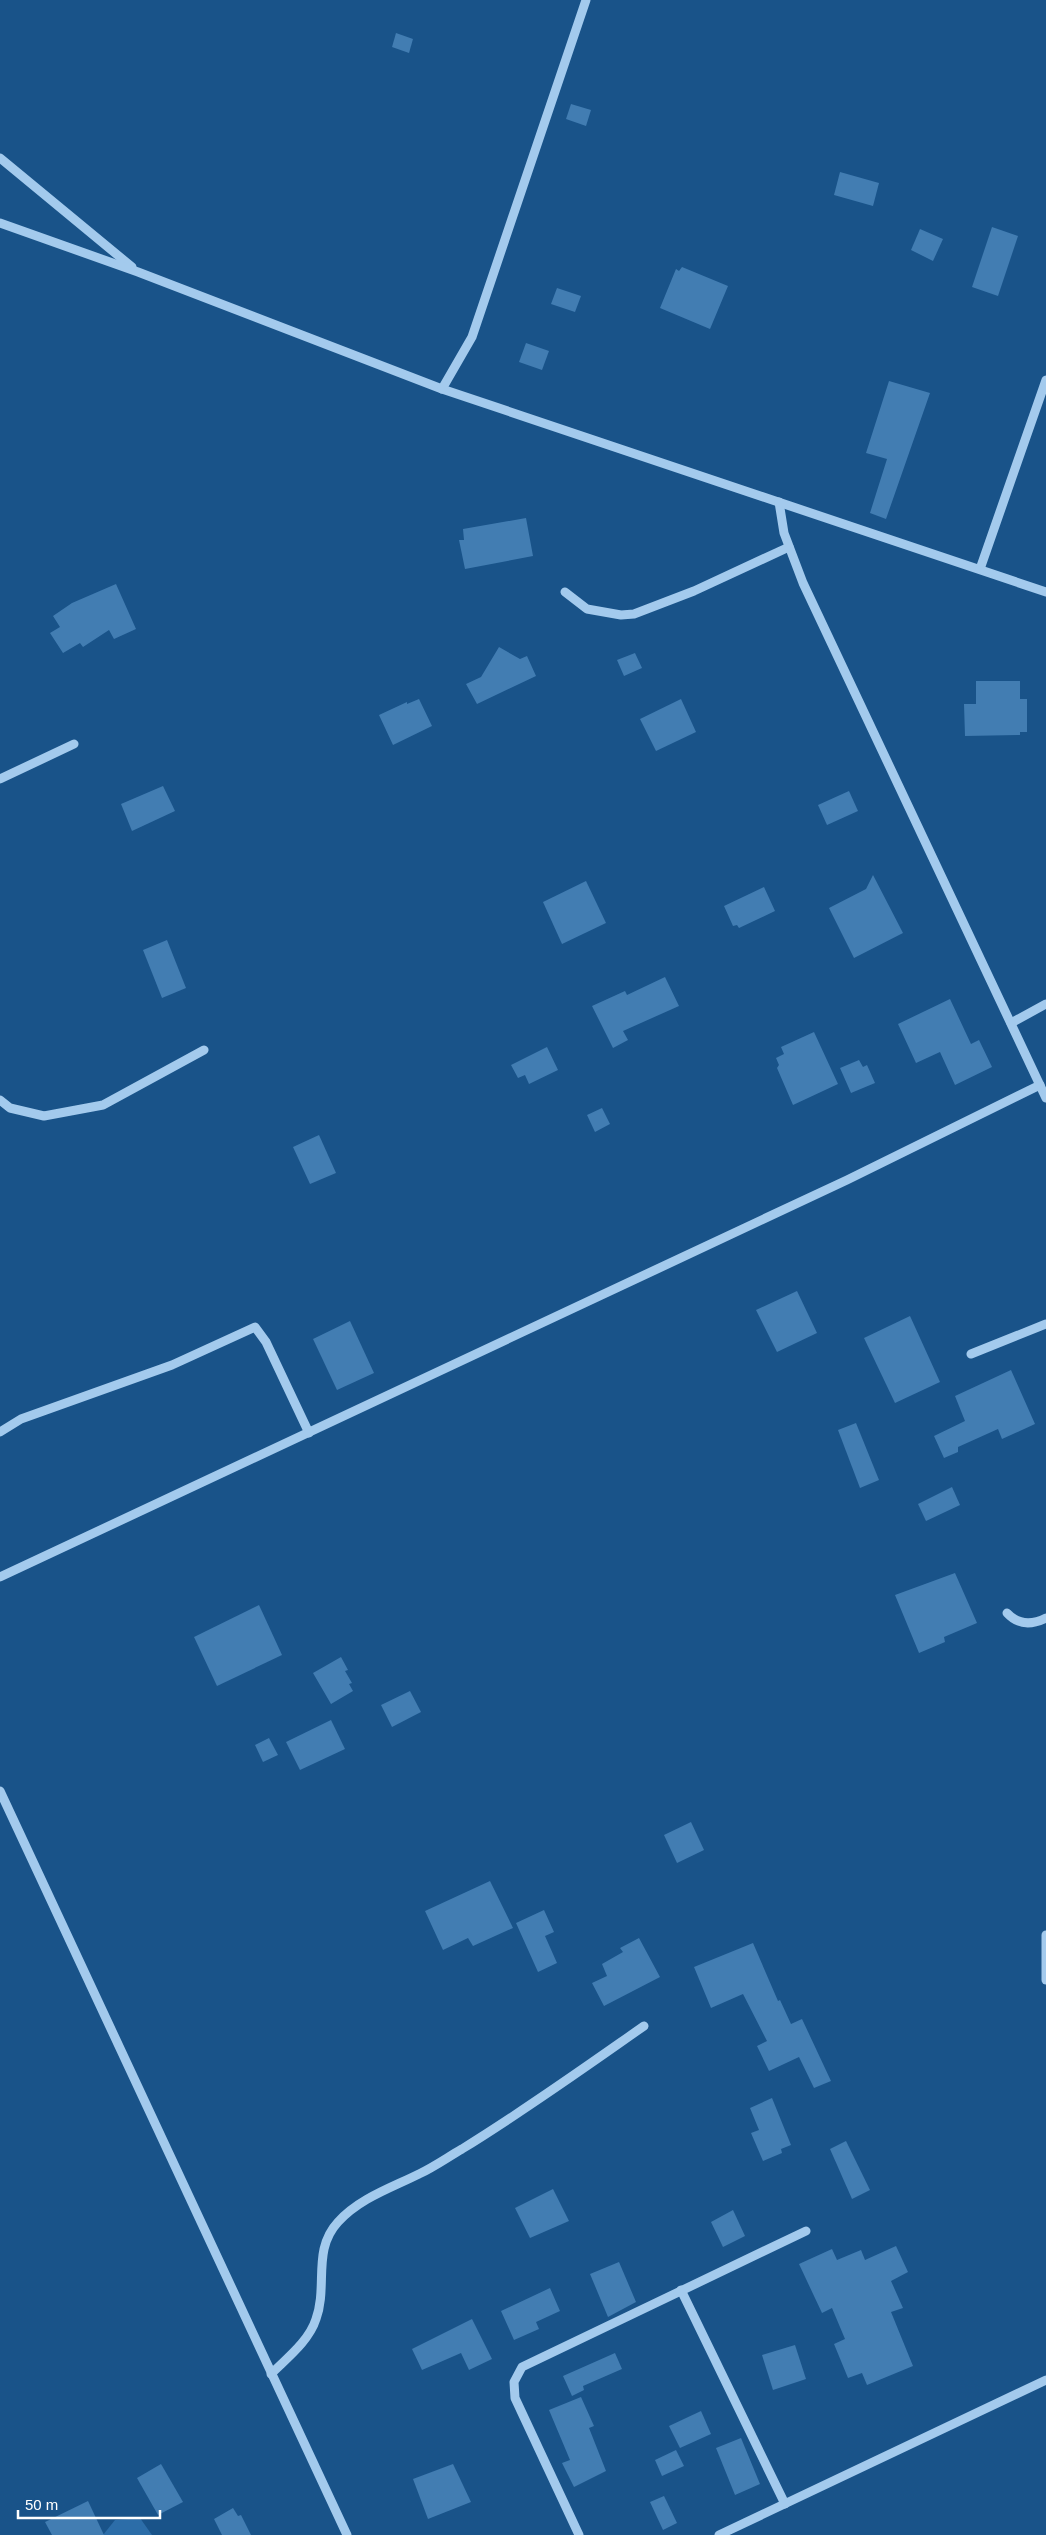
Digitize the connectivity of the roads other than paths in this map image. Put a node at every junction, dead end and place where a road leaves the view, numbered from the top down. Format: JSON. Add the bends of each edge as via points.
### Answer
{"nodes":[{"id":1,"x":586,"y":0,"type":"edge"},
{"id":2,"x":0,"y":158,"type":"edge"},
{"id":3,"x":0,"y":223,"type":"edge"},
{"id":4,"x":138,"y":272,"type":"junction"},
{"id":5,"x":1046,"y":380,"type":"edge"},
{"id":6,"x":442,"y":389,"type":"junction"},
{"id":7,"x":779,"y":502,"type":"junction"},
{"id":8,"x":789,"y":547,"type":"junction"},
{"id":9,"x":980,"y":569,"type":"junction"},
{"id":10,"x":565,"y":592,"type":"dead end"},
{"id":11,"x":1046,"y":592,"type":"edge"},
{"id":12,"x":74,"y":744,"type":"dead end"},
{"id":13,"x":0,"y":779,"type":"edge"},
{"id":14,"x":1046,"y":1004,"type":"edge"},
{"id":15,"x":1011,"y":1023,"type":"junction"},
{"id":16,"x":204,"y":1050,"type":"dead end"},
{"id":17,"x":1040,"y":1085,"type":"junction"},
{"id":18,"x":1046,"y":1098,"type":"edge"},
{"id":19,"x":0,"y":1100,"type":"edge"},
{"id":20,"x":1046,"y":1324,"type":"edge"},
{"id":21,"x":971,"y":1354,"type":"dead end"},
{"id":22,"x":0,"y":1432,"type":"edge"},
{"id":23,"x":308,"y":1433,"type":"junction"},
{"id":24,"x":0,"y":1577,"type":"edge"},
{"id":25,"x":1007,"y":1614,"type":"dead end"},
{"id":26,"x":1046,"y":1618,"type":"edge"},
{"id":27,"x":0,"y":1791,"type":"edge"},
{"id":28,"x":1046,"y":1935,"type":"edge"},
{"id":29,"x":1046,"y":1980,"type":"edge"},
{"id":30,"x":644,"y":2026,"type":"dead end"},
{"id":31,"x":806,"y":2231,"type":"dead end"},
{"id":32,"x":680,"y":2290,"type":"junction"},
{"id":33,"x":271,"y":2374,"type":"junction"},
{"id":34,"x":1046,"y":2380,"type":"edge"},
{"id":35,"x":785,"y":2504,"type":"junction"},
{"id":36,"x":346,"y":2535,"type":"edge"},
{"id":37,"x":579,"y":2535,"type":"edge"},
{"id":38,"x":719,"y":2535,"type":"edge"}],
"edges":[{"from":1,"to":6,"type":"street","via":[[472,337]]},
{"from":2,"to":4,"type":"street"},
{"from":3,"to":4,"type":"street"},
{"from":4,"to":6,"type":"street"},
{"from":5,"to":9,"type":"street"},
{"from":6,"to":7,"type":"street"},
{"from":7,"to":8,"type":"street"},
{"from":7,"to":9,"type":"street"},
{"from":8,"to":10,"type":"street","via":[[694,591],[634,614],[587,610]]},
{"from":8,"to":15,"type":"street","via":[[803,583]]},
{"from":9,"to":11,"type":"street"},
{"from":12,"to":13,"type":"street"},
{"from":14,"to":15,"type":"street"},
{"from":15,"to":17,"type":"street"},
{"from":16,"to":19,"type":"street","via":[[103,1105],[44,1116],[10,1108]]},
{"from":17,"to":18,"type":"street"},
{"from":17,"to":23,"type":"street","via":[[838,1184]]},
{"from":20,"to":21,"type":"street"},
{"from":22,"to":23,"type":"street","via":[[21,1419],[172,1365],[255,1327],[266,1342]]},
{"from":23,"to":24,"type":"street"},
{"from":25,"to":26,"type":"street","via":[[1013,1620],[1030,1624]]},
{"from":27,"to":33,"type":"street"},
{"from":28,"to":29,"type":"street"},
{"from":30,"to":33,"type":"street","via":[[463,2148],[346,2213],[326,2238],[323,2248],[320,2308],[316,2320]]},
{"from":31,"to":32,"type":"street"},
{"from":32,"to":35,"type":"street"},
{"from":32,"to":37,"type":"street","via":[[522,2367],[514,2382],[515,2398]]},
{"from":33,"to":36,"type":"street"},
{"from":34,"to":35,"type":"street"},
{"from":35,"to":38,"type":"street"}]}
